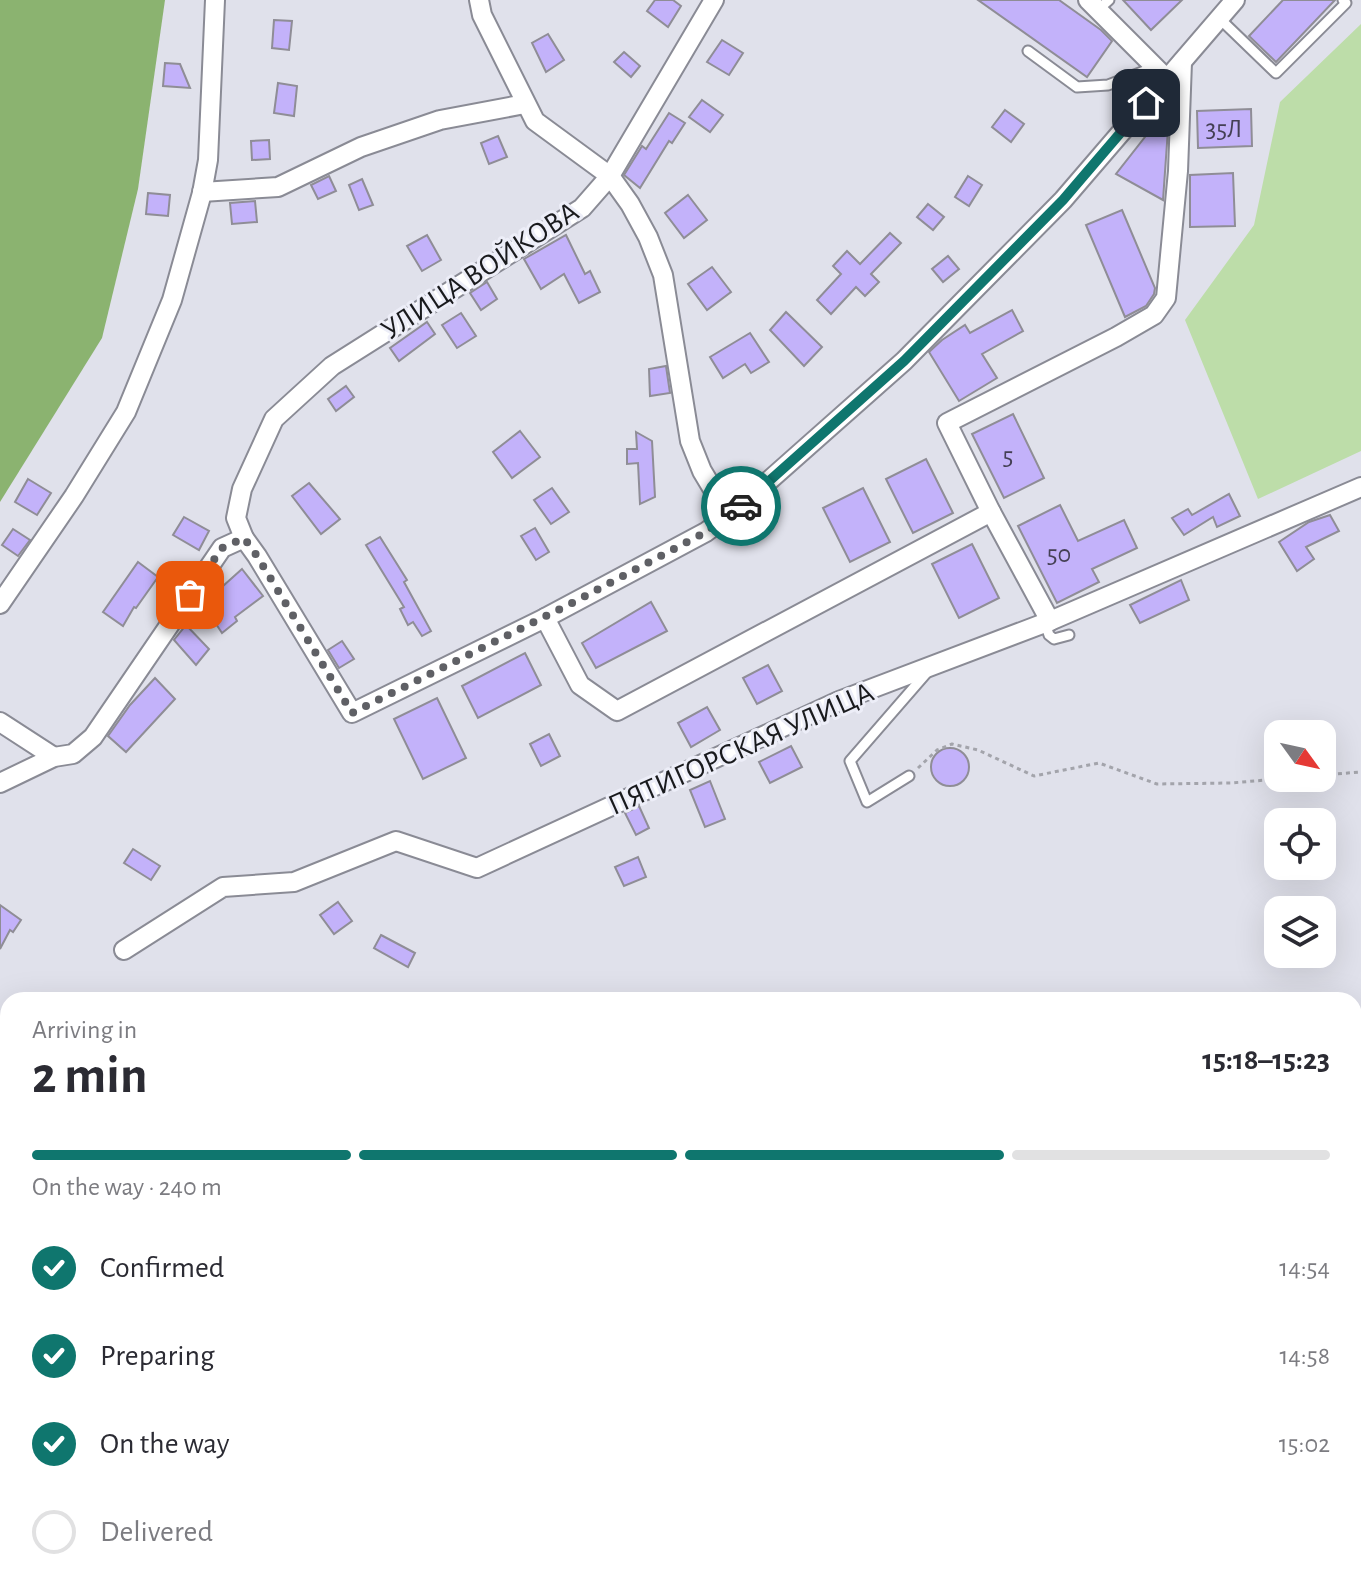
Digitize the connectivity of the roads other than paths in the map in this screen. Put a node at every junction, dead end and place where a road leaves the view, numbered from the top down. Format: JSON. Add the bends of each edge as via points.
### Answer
{"nodes":[{"id":1,"x":215,"y":0,"type":"edge"},
{"id":2,"x":479,"y":0,"type":"edge"},
{"id":3,"x":714,"y":0,"type":"edge"},
{"id":4,"x":1235,"y":0,"type":"edge"},
{"id":5,"x":1343,"y":0,"type":"edge"},
{"id":6,"x":1098,"y":3,"type":"edge"},
{"id":7,"x":1219,"y":18,"type":"junction"},
{"id":8,"x":1028,"y":51,"type":"dead end"},
{"id":9,"x":1182,"y":62,"type":"junction"},
{"id":10,"x":1161,"y":73,"type":"junction"},
{"id":11,"x":525,"y":104,"type":"junction"},
{"id":12,"x":610,"y":176,"type":"junction"},
{"id":13,"x":202,"y":192,"type":"junction"},
{"id":14,"x":1361,"y":487,"type":"edge"},
{"id":15,"x":737,"y":509,"type":"junction"},
{"id":16,"x":991,"y":512,"type":"junction"},
{"id":17,"x":244,"y":538,"type":"junction"},
{"id":18,"x":0,"y":604,"type":"edge"},
{"id":19,"x":545,"y":618,"type":"junction"},
{"id":20,"x":1048,"y":622,"type":"junction"},
{"id":21,"x":1069,"y":635,"type":"dead end"},
{"id":22,"x":934,"y":665,"type":"junction"},
{"id":23,"x":0,"y":722,"type":"edge"},
{"id":24,"x":54,"y":757,"type":"junction"},
{"id":25,"x":909,"y":776,"type":"road end"},
{"id":26,"x":0,"y":783,"type":"edge"},
{"id":27,"x":124,"y":950,"type":"dead end"}],
"edges":[{"from":1,"to":13,"type":"street"},
{"from":2,"to":11,"type":"street"},
{"from":3,"to":12,"type":"street","name":"УЛИЦА ВОЙКОВА"},
{"from":4,"to":7,"type":"street"},
{"from":5,"to":7,"type":"lane","via":[[1346,3],[1276,73]]},
{"from":6,"to":10,"type":"street"},
{"from":7,"to":9,"type":"street"},
{"from":8,"to":10,"type":"lane","via":[[1077,87]]},
{"from":9,"to":10,"type":"street"},
{"from":9,"to":16,"type":"street","via":[[1166,298],[1154,315],[1116,337],[947,423]]},
{"from":10,"to":15,"type":"street","via":[[1063,200],[904,361]]},
{"from":11,"to":12,"type":"street","via":[[535,121]]},
{"from":11,"to":13,"type":"street","via":[[427,125],[361,147],[278,187]]},
{"from":12,"to":15,"type":"street","via":[[648,237],[663,275],[690,441],[714,491]]},
{"from":12,"to":17,"type":"street","name":"УЛИЦА ВОЙКОВА","via":[[582,208],[332,366],[274,419],[242,489],[236,518]]},
{"from":13,"to":18,"type":"street","via":[[172,300],[126,412]]},
{"from":14,"to":20,"type":"street","name":"ПЯТИГОРСКАЯ УЛИЦА"},
{"from":15,"to":19,"type":"street","via":[[706,532]]},
{"from":16,"to":19,"type":"street","via":[[617,711],[580,685]]},
{"from":16,"to":20,"type":"street"},
{"from":17,"to":19,"type":"street","via":[[352,713]]},
{"from":17,"to":24,"type":"street","via":[[222,548],[93,737],[73,754]]},
{"from":20,"to":21,"type":"lane","via":[[1054,639]]},
{"from":20,"to":22,"type":"street","name":"ПЯТИГОРСКАЯ УЛИЦА"},
{"from":22,"to":25,"type":"lane","via":[[850,761],[867,802]]},
{"from":22,"to":27,"type":"street","name":"ПЯТИГОРСКАЯ УЛИЦА","via":[[839,701],[477,868],[396,841],[294,882],[223,887]]},
{"from":23,"to":24,"type":"street"},
{"from":24,"to":26,"type":"street"}]}
